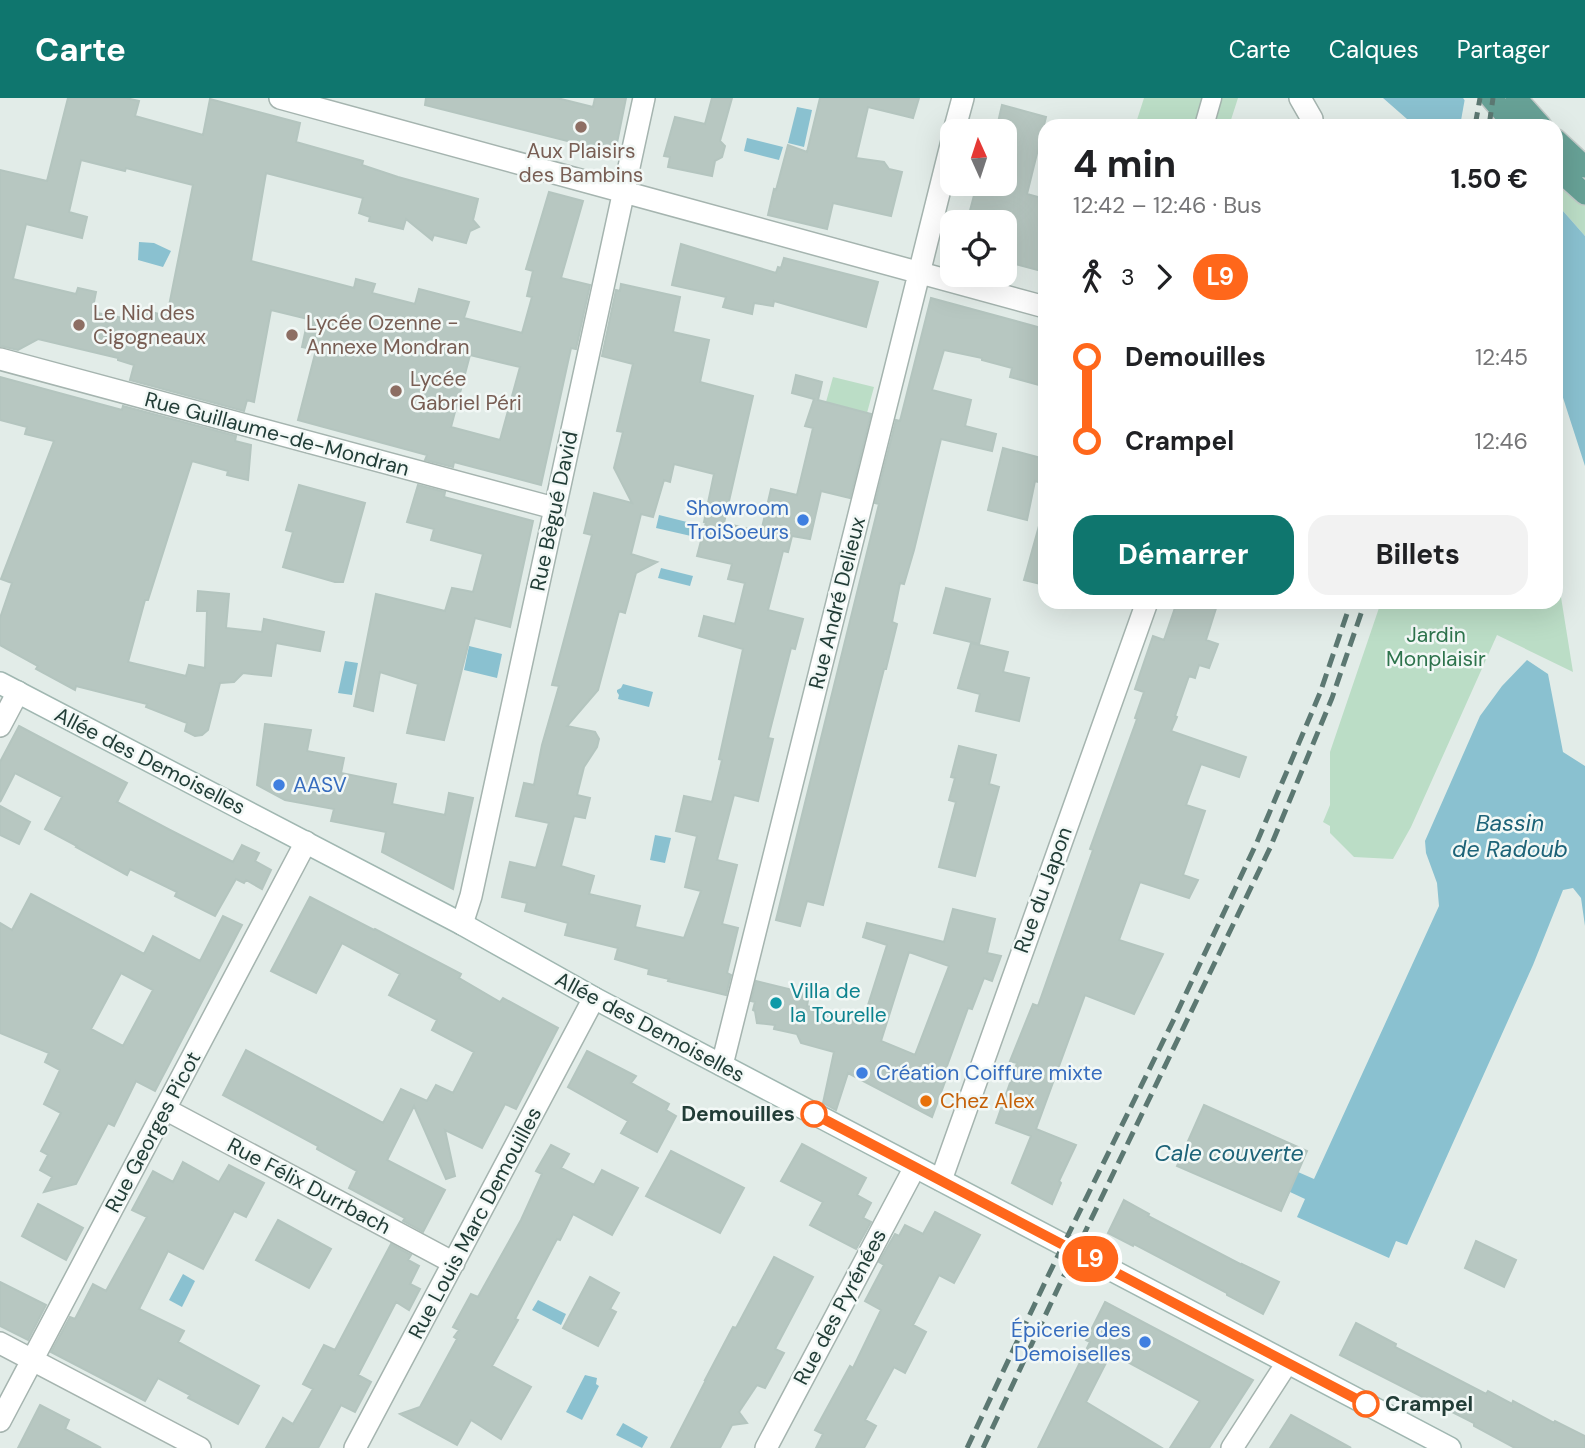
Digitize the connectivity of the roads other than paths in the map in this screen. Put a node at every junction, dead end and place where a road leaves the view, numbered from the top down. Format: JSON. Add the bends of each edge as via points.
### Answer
{"nodes":[{"id":1,"x":280,"y":98,"type":"edge"},
{"id":2,"x":644,"y":98,"type":"edge"},
{"id":3,"x":963,"y":98,"type":"edge"},
{"id":4,"x":1212,"y":98,"type":"edge"},
{"id":5,"x":1300,"y":98,"type":"edge"},
{"id":6,"x":1491,"y":98,"type":"edge"},
{"id":7,"x":1516,"y":98,"type":"edge"},
{"id":8,"x":957,"y":119,"type":"edge"},
{"id":9,"x":1206,"y":119,"type":"edge"},
{"id":10,"x":1310,"y":119,"type":"edge"},
{"id":11,"x":1509,"y":119,"type":"edge"},
{"id":12,"x":1535,"y":119,"type":"edge"},
{"id":13,"x":1563,"y":147,"type":"edge"},
{"id":14,"x":1585,"y":167,"type":"edge"},
{"id":15,"x":1563,"y":174,"type":"edge"},
{"id":16,"x":940,"y":189,"type":"edge"},
{"id":17,"x":623,"y":192,"type":"junction"},
{"id":18,"x":1585,"y":194,"type":"edge"},
{"id":19,"x":919,"y":272,"type":"junction"},
{"id":20,"x":1038,"y":305,"type":"edge"},
{"id":21,"x":0,"y":359,"type":"edge"},
{"id":22,"x":554,"y":508,"type":"junction"},
{"id":23,"x":1145,"y":609,"type":"edge"},
{"id":24,"x":9,"y":688,"type":"edge"},
{"id":25,"x":0,"y":726,"type":"edge"},
{"id":26,"x":306,"y":842,"type":"junction"},
{"id":27,"x":462,"y":924,"type":"junction"},
{"id":28,"x":594,"y":998,"type":"junction"},
{"id":29,"x":722,"y":1065,"type":"junction"},
{"id":30,"x":165,"y":1109,"type":"junction"},
{"id":31,"x":915,"y":1167,"type":"junction"},
{"id":32,"x":941,"y":1180,"type":"junction"},
{"id":33,"x":454,"y":1263,"type":"junction"},
{"id":34,"x":0,"y":1343,"type":"edge"},
{"id":35,"x":32,"y":1359,"type":"junction"},
{"id":36,"x":1287,"y":1363,"type":"junction"},
{"id":37,"x":0,"y":1421,"type":"edge"},
{"id":38,"x":200,"y":1448,"type":"edge"},
{"id":39,"x":355,"y":1448,"type":"edge"},
{"id":40,"x":766,"y":1448,"type":"edge"},
{"id":41,"x":1232,"y":1448,"type":"edge"},
{"id":42,"x":1450,"y":1448,"type":"edge"}],
"edges":[{"from":1,"to":17,"type":"street"},
{"from":2,"to":17,"type":"street","name":"Rue Bègué David"},
{"from":3,"to":8,"type":"street"},
{"from":4,"to":9,"type":"street"},
{"from":5,"to":10,"type":"street"},
{"from":6,"to":11,"type":"main road"},
{"from":7,"to":12,"type":"main road"},
{"from":13,"to":14,"type":"main road"},
{"from":15,"to":18,"type":"main road"},
{"from":16,"to":19,"type":"street","name":"Rue André Delieux"},
{"from":17,"to":19,"type":"street"},
{"from":17,"to":22,"type":"street","name":"Rue Bègué David"},
{"from":19,"to":20,"type":"street"},
{"from":19,"to":29,"type":"street","name":"Rue André Delieux"},
{"from":21,"to":22,"type":"street","name":"Rue Guillaume-de-Mondran"},
{"from":22,"to":27,"type":"street","name":"Rue Bègué David"},
{"from":23,"to":32,"type":"street","name":"Rue du Japon"},
{"from":24,"to":25,"type":"street"},
{"from":24,"to":26,"type":"street","name":"Allée des Demoiselles"},
{"from":26,"to":27,"type":"street","name":"Allée des Demoiselles"},
{"from":26,"to":30,"type":"street","name":"Rue Georges Picot"},
{"from":27,"to":28,"type":"street","name":"Allée des Demoiselles"},
{"from":28,"to":29,"type":"street","name":"Allée des Demoiselles"},
{"from":28,"to":33,"type":"street","name":"Rue Louis Marc Demouilles"},
{"from":29,"to":31,"type":"street","name":"Allée des Demoiselles"},
{"from":30,"to":33,"type":"street","name":"Rue Félix Durrbach"},
{"from":30,"to":35,"type":"street","name":"Rue Georges Picot"},
{"from":31,"to":32,"type":"street","name":"Allée des Demoiselles"},
{"from":31,"to":40,"type":"street","name":"Rue des Pyrénées"},
{"from":32,"to":36,"type":"street","name":"Allée des Demoiselles"},
{"from":33,"to":39,"type":"street","name":"Rue Louis Marc Demouilles"},
{"from":34,"to":35,"type":"street"},
{"from":35,"to":37,"type":"street","name":"Rue Georges Picot"},
{"from":35,"to":38,"type":"street"},
{"from":36,"to":41,"type":"street"},
{"from":36,"to":42,"type":"street","name":"Allée des Demoiselles"}]}
